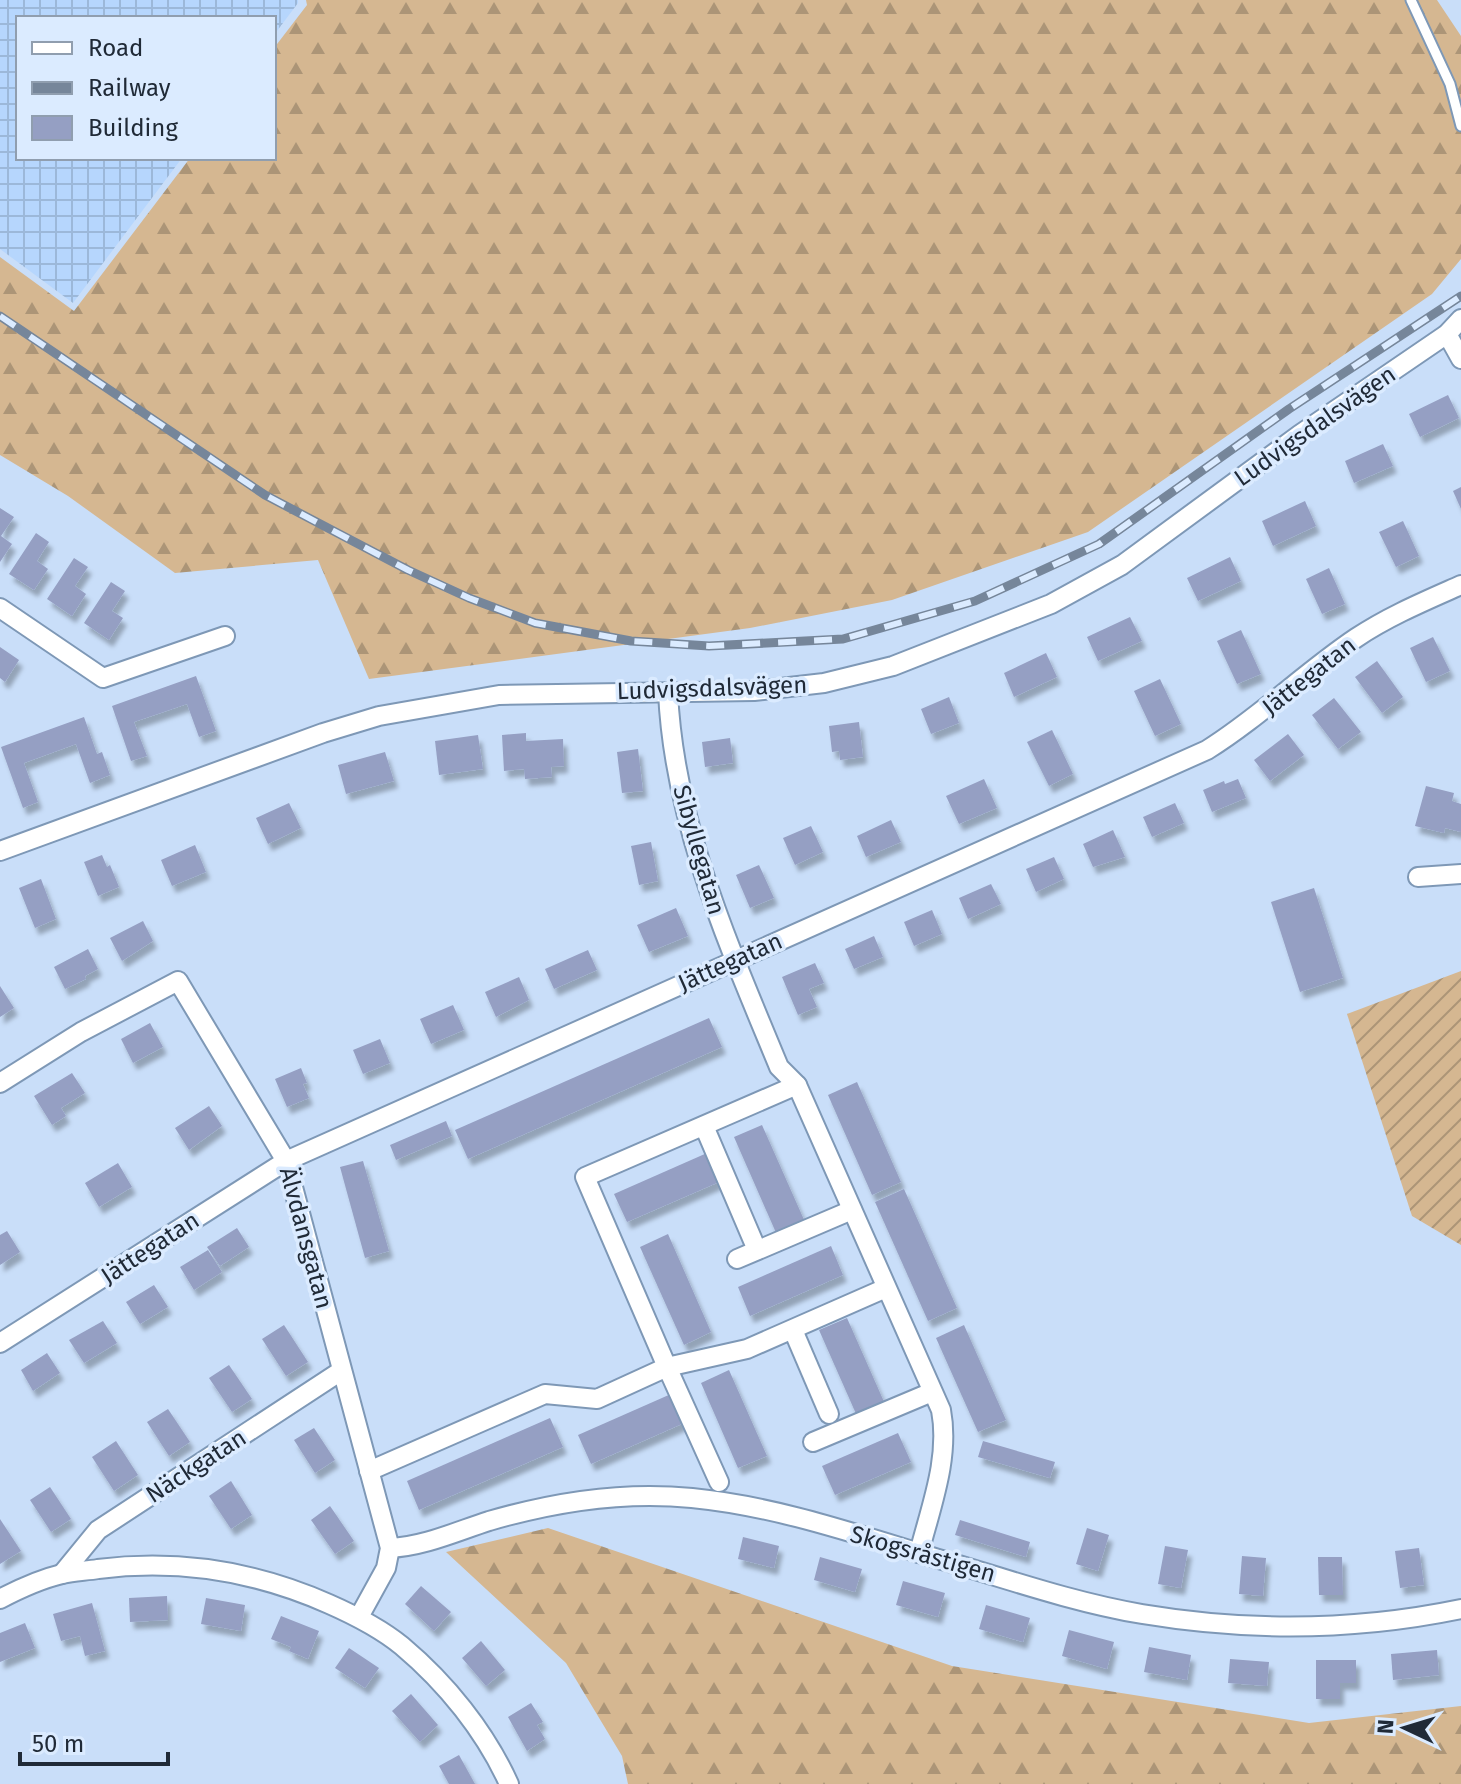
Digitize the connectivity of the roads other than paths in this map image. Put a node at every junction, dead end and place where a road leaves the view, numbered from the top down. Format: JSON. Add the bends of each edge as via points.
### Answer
{"nodes":[{"id":1,"x":1411,"y":0,"type":"edge"},
{"id":2,"x":1461,"y":126,"type":"edge"},
{"id":3,"x":1461,"y":319,"type":"edge"},
{"id":4,"x":1447,"y":334,"type":"junction"},
{"id":5,"x":1461,"y":359,"type":"edge"},
{"id":6,"x":1461,"y":585,"type":"edge"},
{"id":7,"x":0,"y":608,"type":"edge"},
{"id":8,"x":225,"y":636,"type":"dead end"},
{"id":9,"x":668,"y":692,"type":"junction"},
{"id":10,"x":0,"y":851,"type":"edge"},
{"id":11,"x":1461,"y":874,"type":"edge"},
{"id":12,"x":1418,"y":877,"type":"dead end"},
{"id":13,"x":735,"y":960,"type":"junction"},
{"id":14,"x":0,"y":1083,"type":"edge"},
{"id":15,"x":797,"y":1085,"type":"junction"},
{"id":16,"x":704,"y":1126,"type":"junction"},
{"id":17,"x":286,"y":1161,"type":"junction"},
{"id":18,"x":852,"y":1210,"type":"junction"},
{"id":19,"x":757,"y":1250,"type":"junction"},
{"id":20,"x":737,"y":1259,"type":"dead end"},
{"id":21,"x":886,"y":1288,"type":"junction"},
{"id":22,"x":793,"y":1330,"type":"junction"},
{"id":23,"x":0,"y":1343,"type":"edge"},
{"id":24,"x":667,"y":1367,"type":"junction"},
{"id":25,"x":341,"y":1371,"type":"junction"},
{"id":26,"x":932,"y":1392,"type":"junction"},
{"id":27,"x":829,"y":1414,"type":"dead end"},
{"id":28,"x":813,"y":1442,"type":"dead end"},
{"id":29,"x":369,"y":1471,"type":"junction"},
{"id":30,"x":719,"y":1482,"type":"dead end"},
{"id":31,"x":390,"y":1548,"type":"junction"},
{"id":32,"x":919,"y":1553,"type":"junction"},
{"id":33,"x":62,"y":1574,"type":"junction"},
{"id":34,"x":0,"y":1599,"type":"edge"},
{"id":35,"x":1461,"y":1609,"type":"edge"},
{"id":36,"x":359,"y":1617,"type":"junction"},
{"id":37,"x":509,"y":1784,"type":"edge"}],
"edges":[{"from":1,"to":2,"type":"lane","via":[[1450,84]]},
{"from":3,"to":4,"type":"street","name":"Ludvigsdalsvägen"},
{"from":4,"to":5,"type":"street"},
{"from":4,"to":9,"type":"street","name":"Ludvigsdalsvägen","via":[[1122,565],[1051,604],[893,666],[824,683]]},
{"from":6,"to":13,"type":"street","name":"Jättegatan","via":[[1356,638],[1207,750]]},
{"from":7,"to":8,"type":"street","via":[[103,678]]},
{"from":9,"to":10,"type":"street","name":"Ludvigsdalsvägen","via":[[499,695],[379,716]]},
{"from":9,"to":13,"type":"street","name":"Sibyllegatan","via":[[681,792],[716,914]]},
{"from":11,"to":12,"type":"street"},
{"from":13,"to":15,"type":"street","name":"Sibyllegatan","via":[[779,1067]]},
{"from":13,"to":17,"type":"street","name":"Jättegatan"},
{"from":14,"to":17,"type":"street","name":"Älvdansgatan","via":[[178,981]]},
{"from":15,"to":16,"type":"street"},
{"from":15,"to":18,"type":"street","name":"Sibyllegatan"},
{"from":16,"to":19,"type":"street"},
{"from":16,"to":24,"type":"street","via":[[585,1177]]},
{"from":17,"to":23,"type":"street","name":"Jättegatan"},
{"from":17,"to":25,"type":"street","name":"Älvdansgatan"},
{"from":18,"to":19,"type":"street"},
{"from":18,"to":21,"type":"street","name":"Sibyllegatan"},
{"from":19,"to":20,"type":"street"},
{"from":21,"to":22,"type":"street"},
{"from":21,"to":26,"type":"street","name":"Sibyllegatan"},
{"from":22,"to":24,"type":"street","via":[[747,1349]]},
{"from":22,"to":27,"type":"street"},
{"from":24,"to":29,"type":"street","via":[[597,1399],[545,1394]]},
{"from":24,"to":30,"type":"street"},
{"from":25,"to":29,"type":"street","name":"Älvdansgatan"},
{"from":25,"to":33,"type":"street","name":"Näckgatan","via":[[98,1530]]},
{"from":26,"to":28,"type":"street"},
{"from":26,"to":32,"type":"street","name":"Sibyllegatan","via":[[945,1433]]},
{"from":29,"to":31,"type":"street","name":"Älvdansgatan"},
{"from":31,"to":32,"type":"street","name":"Skogsråstigen","via":[[429,1542],[538,1507],[641,1495],[783,1513]]},
{"from":31,"to":36,"type":"street","via":[[386,1568]]},
{"from":32,"to":35,"type":"street","name":"Skogsråstigen","via":[[1081,1600],[1190,1621],[1311,1628]]},
{"from":33,"to":34,"type":"street"},
{"from":33,"to":36,"type":"street","via":[[131,1566],[198,1567],[275,1582]]},
{"from":36,"to":37,"type":"street","via":[[432,1674],[486,1739]]}]}
